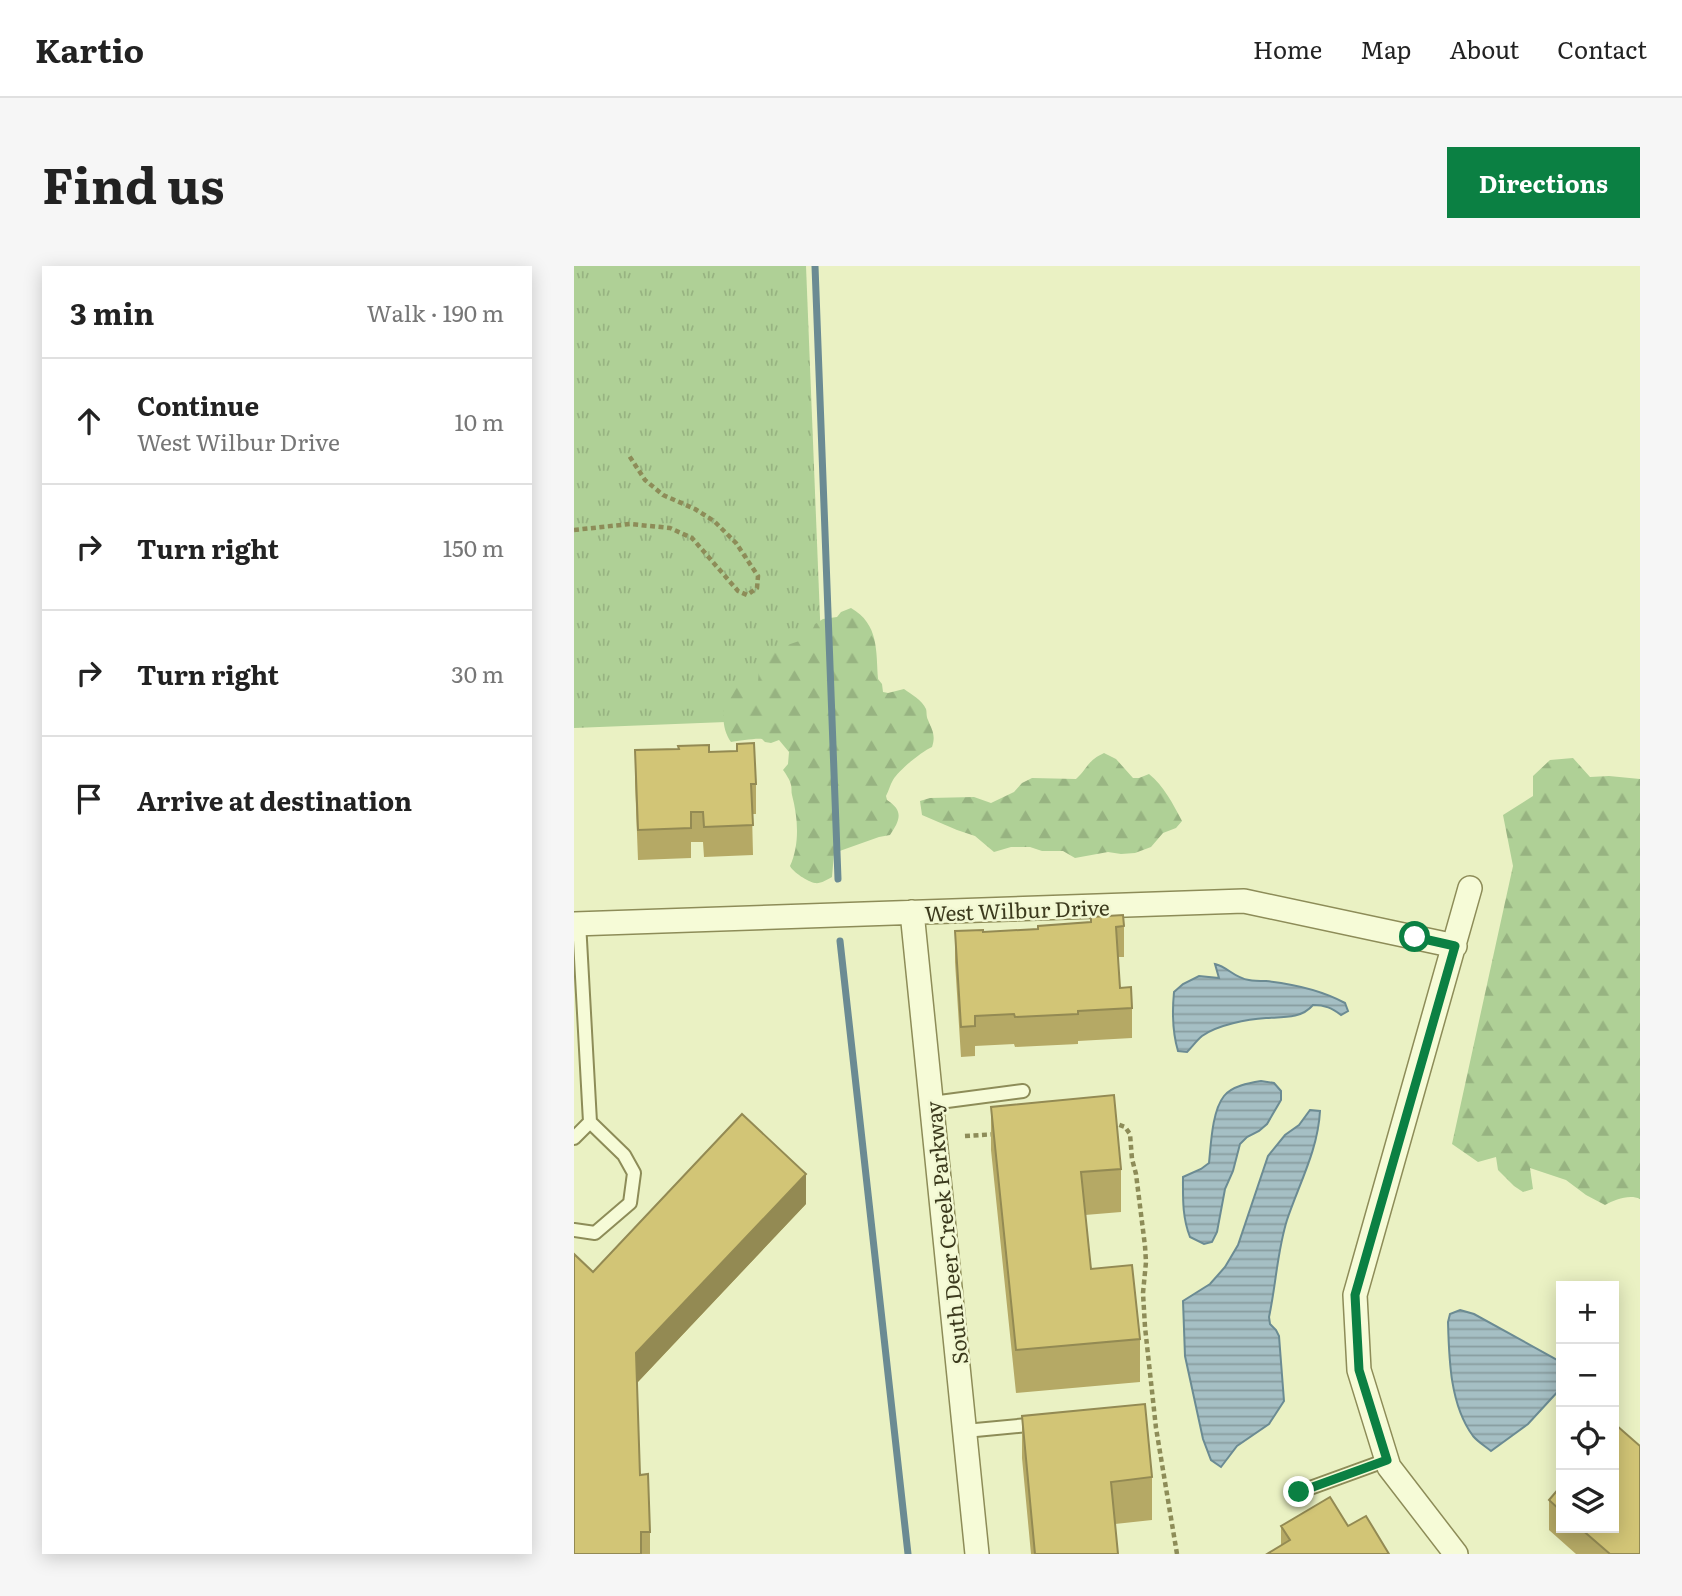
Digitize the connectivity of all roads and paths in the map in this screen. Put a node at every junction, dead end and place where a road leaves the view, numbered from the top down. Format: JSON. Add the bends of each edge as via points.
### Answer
{"nodes":[{"id":1,"x":628,"y":454,"type":"dead end"},
{"id":2,"x":574,"y":530,"type":"edge"},
{"id":3,"x":1470,"y":888,"type":"dead end"},
{"id":4,"x":912,"y":912,"type":"junction"},
{"id":5,"x":576,"y":923,"type":"edge"},
{"id":6,"x":1455,"y":946,"type":"junction"},
{"id":7,"x":1023,"y":1091,"type":"dead end"},
{"id":8,"x":932,"y":1103,"type":"junction"},
{"id":9,"x":590,"y":1122,"type":"junction"},
{"id":10,"x":1102,"y":1125,"type":"edge"},
{"id":11,"x":1006,"y":1133,"type":"edge"},
{"id":12,"x":965,"y":1136,"type":"dead end"},
{"id":13,"x":574,"y":1138,"type":"edge"},
{"id":14,"x":574,"y":1230,"type":"edge"},
{"id":15,"x":1049,"y":1423,"type":"edge"},
{"id":16,"x":965,"y":1432,"type":"junction"},
{"id":17,"x":1387,"y":1460,"type":"junction"},
{"id":18,"x":1299,"y":1492,"type":"dead end"},
{"id":19,"x":1455,"y":1550,"type":"edge"},
{"id":20,"x":977,"y":1554,"type":"edge"},
{"id":21,"x":1177,"y":1554,"type":"edge"}],
"edges":[{"from":1,"to":2,"type":"path","via":[[645,480],[663,495],[695,509],[736,543],[758,576],[757,588],[747,595],[738,591],[692,538],[670,528],[630,524]]},
{"from":3,"to":6,"type":"street"},
{"from":4,"to":5,"type":"street","name":"West Wilbur Drive"},
{"from":4,"to":6,"type":"street","name":"West Wilbur Drive","via":[[1244,901]]},
{"from":4,"to":8,"type":"street","name":"South Deer Creek Parkway"},
{"from":5,"to":9,"type":"lane"},
{"from":6,"to":17,"type":"street","via":[[1355,1295],[1359,1370]]},
{"from":7,"to":8,"type":"lane"},
{"from":8,"to":16,"type":"street","name":"South Deer Creek Parkway"},
{"from":9,"to":13,"type":"lane"},
{"from":9,"to":14,"type":"lane","via":[[624,1155],[634,1173],[630,1203],[594,1233]]},
{"from":10,"to":21,"type":"path","via":[[1117,1124],[1130,1134],[1145,1246],[1143,1293],[1156,1428]]},
{"from":11,"to":12,"type":"path"},
{"from":15,"to":16,"type":"lane"},
{"from":16,"to":20,"type":"street","name":"South Deer Creek Parkway"},
{"from":17,"to":18,"type":"lane"},
{"from":17,"to":19,"type":"street"}]}
